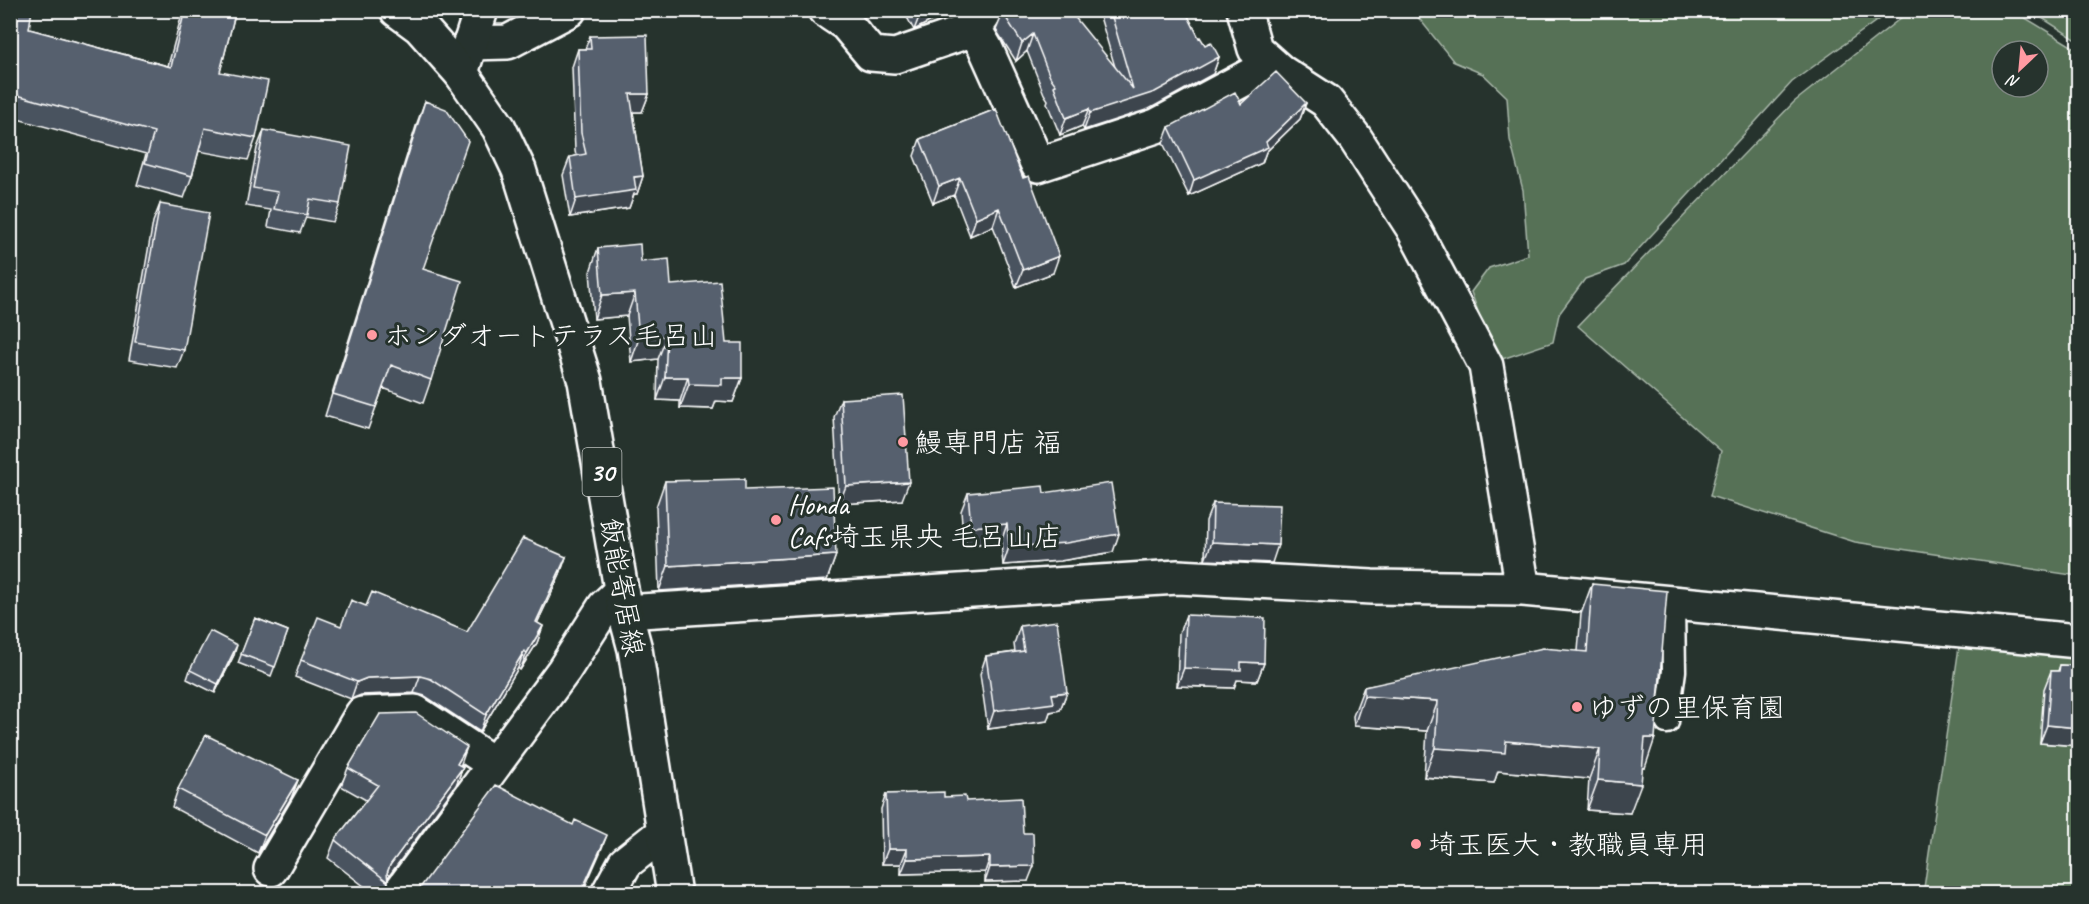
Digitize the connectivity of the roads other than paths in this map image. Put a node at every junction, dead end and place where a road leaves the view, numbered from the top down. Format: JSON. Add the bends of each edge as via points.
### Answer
{"nodes":[{"id":1,"x":397,"y":10,"type":"edge"},
{"id":2,"x":481,"y":10,"type":"edge"},
{"id":3,"x":568,"y":10,"type":"edge"},
{"id":4,"x":825,"y":10,"type":"edge"},
{"id":5,"x":1244,"y":10,"type":"edge"},
{"id":6,"x":981,"y":20,"type":"edge"},
{"id":7,"x":466,"y":58,"type":"junction"},
{"id":8,"x":1272,"y":64,"type":"junction"},
{"id":9,"x":1523,"y":589,"type":"junction"},
{"id":10,"x":623,"y":602,"type":"junction"},
{"id":11,"x":1674,"y":605,"type":"junction"},
{"id":12,"x":2079,"y":641,"type":"edge"},
{"id":13,"x":1666,"y":722,"type":"dead end"},
{"id":14,"x":494,"y":764,"type":"junction"},
{"id":15,"x":664,"y":832,"type":"junction"},
{"id":16,"x":271,"y":869,"type":"dead end"},
{"id":17,"x":399,"y":894,"type":"edge"},
{"id":18,"x":608,"y":894,"type":"edge"},
{"id":19,"x":674,"y":894,"type":"edge"}],
"edges":[{"from":1,"to":7,"type":"street","name":"飯能寄居線","number":"30"},
{"from":2,"to":7,"type":"street"},
{"from":3,"to":7,"type":"street","via":[[508,42]]},
{"from":4,"to":6,"type":"street","via":[[846,24],[871,54],[895,56]]},
{"from":5,"to":8,"type":"street","via":[[1256,49]]},
{"from":6,"to":8,"type":"street","via":[[985,47],[1038,165],[1156,126]]},
{"from":7,"to":10,"type":"street","name":"飯能寄居線","number":"30","via":[[519,170],[585,381]]},
{"from":8,"to":9,"type":"street","via":[[1326,101],[1355,138],[1413,228],[1486,366]]},
{"from":9,"to":10,"type":"street","via":[[1178,577]]},
{"from":9,"to":11,"type":"street"},
{"from":10,"to":14,"type":"street","via":[[605,606],[564,670]]},
{"from":10,"to":15,"type":"street","name":"飯能寄居線","number":"30","via":[[635,649]]},
{"from":11,"to":12,"type":"street","via":[[1700,604]]},
{"from":11,"to":13,"type":"lane","via":[[1674,671]]},
{"from":14,"to":16,"type":"street","via":[[415,712],[362,714]]},
{"from":14,"to":17,"type":"street"},
{"from":15,"to":18,"type":"street","via":[[625,863]]},
{"from":15,"to":19,"type":"street","name":"飯能寄居線","number":"30"}]}
